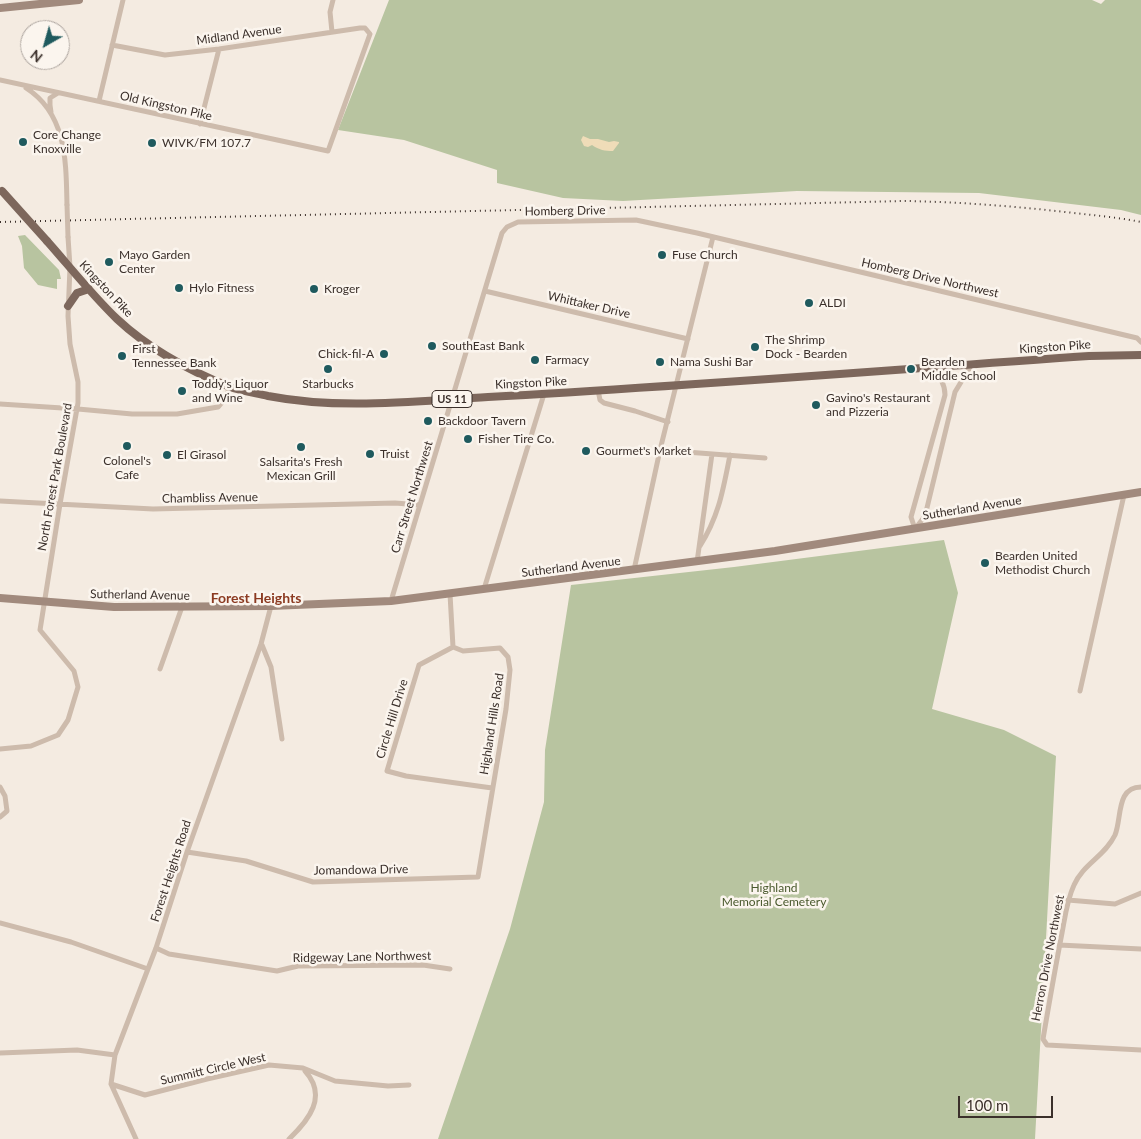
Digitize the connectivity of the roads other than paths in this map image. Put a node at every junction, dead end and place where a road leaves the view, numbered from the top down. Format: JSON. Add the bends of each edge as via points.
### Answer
{"nodes":[{"id":1,"x":79,"y":0,"type":"edge"},
{"id":2,"x":123,"y":0,"type":"edge"},
{"id":3,"x":333,"y":0,"type":"edge"},
{"id":4,"x":0,"y":8,"type":"edge"},
{"id":5,"x":332,"y":32,"type":"junction"},
{"id":6,"x":112,"y":45,"type":"junction"},
{"id":7,"x":218,"y":49,"type":"junction"},
{"id":8,"x":0,"y":80,"type":"edge"},
{"id":9,"x":22,"y":85,"type":"junction"},
{"id":10,"x":58,"y":93,"type":"junction"},
{"id":11,"x":99,"y":101,"type":"junction"},
{"id":12,"x":52,"y":115,"type":"junction"},
{"id":13,"x":200,"y":124,"type":"junction"},
{"id":14,"x":328,"y":151,"type":"joint"},
{"id":15,"x":1,"y":190,"type":"edge"},
{"id":16,"x":713,"y":237,"type":"junction"},
{"id":17,"x":70,"y":267,"type":"junction"},
{"id":18,"x":89,"y":289,"type":"junction"},
{"id":19,"x":485,"y":291,"type":"junction"},
{"id":20,"x":68,"y":306,"type":"junction"},
{"id":21,"x":688,"y":339,"type":"junction"},
{"id":22,"x":1141,"y":342,"type":"edge"},
{"id":23,"x":1141,"y":355,"type":"edge"},
{"id":24,"x":972,"y":364,"type":"junction"},
{"id":25,"x":932,"y":367,"type":"junction"},
{"id":26,"x":230,"y":386,"type":"junction"},
{"id":27,"x":677,"y":386,"type":"junction"},
{"id":28,"x":598,"y":390,"type":"junction"},
{"id":29,"x":544,"y":394,"type":"junction"},
{"id":30,"x":452,"y":399,"type":"junction"},
{"id":31,"x":0,"y":404,"type":"edge"},
{"id":32,"x":78,"y":408,"type":"junction"},
{"id":33,"x":668,"y":422,"type":"junction"},
{"id":34,"x":660,"y":450,"type":"junction"},
{"id":35,"x":712,"y":454,"type":"junction"},
{"id":36,"x":730,"y":455,"type":"junction"},
{"id":37,"x":765,"y":458,"type":"dead end"},
{"id":38,"x":1141,"y":492,"type":"edge"},
{"id":39,"x":1124,"y":495,"type":"junction"},
{"id":40,"x":0,"y":501,"type":"edge"},
{"id":41,"x":60,"y":504,"type":"junction"},
{"id":42,"x":420,"y":505,"type":"junction"},
{"id":43,"x":915,"y":528,"type":"junction"},
{"id":44,"x":699,"y":549,"type":"junction"},
{"id":45,"x":697,"y":562,"type":"junction"},
{"id":46,"x":634,"y":570,"type":"junction"},
{"id":47,"x":484,"y":589,"type":"junction"},
{"id":48,"x":450,"y":594,"type":"junction"},
{"id":49,"x":0,"y":598,"type":"edge"},
{"id":50,"x":45,"y":601,"type":"junction"},
{"id":51,"x":391,"y":601,"type":"junction"},
{"id":52,"x":271,"y":606,"type":"junction"},
{"id":53,"x":182,"y":607,"type":"junction"},
{"id":54,"x":262,"y":644,"type":"junction"},
{"id":55,"x":453,"y":648,"type":"junction"},
{"id":56,"x":160,"y":669,"type":"dead end"},
{"id":57,"x":1080,"y":691,"type":"dead end"},
{"id":58,"x":282,"y":739,"type":"dead end"},
{"id":59,"x":0,"y":749,"type":"edge"},
{"id":60,"x":0,"y":787,"type":"edge"},
{"id":61,"x":1141,"y":787,"type":"edge"},
{"id":62,"x":492,"y":788,"type":"junction"},
{"id":63,"x":0,"y":818,"type":"edge"},
{"id":64,"x":187,"y":852,"type":"junction"},
{"id":65,"x":478,"y":877,"type":"joint"},
{"id":66,"x":1141,"y":893,"type":"edge"},
{"id":67,"x":1068,"y":900,"type":"junction"},
{"id":68,"x":0,"y":923,"type":"edge"},
{"id":69,"x":1059,"y":945,"type":"junction"},
{"id":70,"x":156,"y":948,"type":"junction"},
{"id":71,"x":1141,"y":949,"type":"edge"},
{"id":72,"x":450,"y":969,"type":"dead end"},
{"id":73,"x":148,"y":970,"type":"junction"},
{"id":74,"x":1141,"y":1050,"type":"edge"},
{"id":75,"x":0,"y":1053,"type":"edge"},
{"id":76,"x":115,"y":1055,"type":"junction"},
{"id":77,"x":303,"y":1068,"type":"junction"},
{"id":78,"x":111,"y":1084,"type":"junction"},
{"id":79,"x":409,"y":1085,"type":"dead end"},
{"id":80,"x":136,"y":1139,"type":"edge"},
{"id":81,"x":288,"y":1139,"type":"edge"}],
"edges":[{"from":1,"to":4,"type":"street"},
{"from":2,"to":6,"type":"street"},
{"from":3,"to":5,"type":"street","via":[[330,12]]},
{"from":5,"to":7,"type":"street","name":"Midland Avenue"},
{"from":5,"to":14,"type":"street","name":"Midland Avenue","via":[[360,28],[368,30],[370,37]]},
{"from":6,"to":7,"type":"street","name":"Midland Avenue","via":[[165,55]]},
{"from":6,"to":11,"type":"street"},
{"from":7,"to":13,"type":"street"},
{"from":8,"to":9,"type":"street","name":"Old Kingston Pike"},
{"from":9,"to":10,"type":"street","name":"Old Kingston Pike"},
{"from":9,"to":12,"type":"street","name":"North Forest Park Boulevard","via":[[36,94]]},
{"from":10,"to":11,"type":"street","name":"Old Kingston Pike"},
{"from":10,"to":12,"type":"street","via":[[50,98]]},
{"from":11,"to":13,"type":"street","name":"Old Kingston Pike"},
{"from":12,"to":17,"type":"street","name":"North Forest Park Boulevard","bridge":true,"via":[[64,149]]},
{"from":13,"to":14,"type":"street","name":"Old Kingston Pike"},
{"from":15,"to":17,"type":"main road","name":"Kingston Pike","number":"US 11","bridge":true},
{"from":16,"to":19,"type":"street","name":"Homberg Drive","via":[[636,220],[518,222],[507,227],[502,234]]},
{"from":16,"to":21,"type":"street"},
{"from":16,"to":22,"type":"street","name":"Homberg Drive Northwest","via":[[1078,323],[1137,338]]},
{"from":17,"to":18,"type":"main road","name":"Kingston Pike","number":"US 11"},
{"from":17,"to":20,"type":"street","name":"North Forest Park Boulevard"},
{"from":18,"to":20,"type":"main road","via":[[77,293]]},
{"from":18,"to":26,"type":"main road","name":"Kingston Pike","number":"US 11","via":[[118,320],[148,343],[186,366]]},
{"from":19,"to":21,"type":"street","name":"Whittaker Drive"},
{"from":19,"to":30,"type":"street","name":"Homberg Drive"},
{"from":20,"to":32,"type":"street","name":"North Forest Park Boulevard","via":[[70,344],[78,382]]},
{"from":21,"to":27,"type":"street"},
{"from":23,"to":24,"type":"main road","name":"Kingston Pike","number":"US 11"},
{"from":24,"to":25,"type":"main road","name":"Kingston Pike","number":"US 11"},
{"from":24,"to":43,"type":"street","via":[[956,392],[925,516]]},
{"from":25,"to":27,"type":"main road","name":"Kingston Pike","number":"US 11"},
{"from":25,"to":43,"type":"street","via":[[942,380],[945,395],[911,518]]},
{"from":26,"to":30,"type":"main road","name":"Kingston Pike","number":"US 11","via":[[287,400],[338,404]]},
{"from":26,"to":32,"type":"street","via":[[221,404],[214,409],[159,415]]},
{"from":27,"to":28,"type":"main road","name":"Kingston Pike","number":"US 11"},
{"from":27,"to":33,"type":"street"},
{"from":28,"to":29,"type":"main road","name":"Kingston Pike","number":"US 11"},
{"from":28,"to":33,"type":"street","via":[[604,403]]},
{"from":29,"to":30,"type":"main road","name":"Kingston Pike","number":"US 11"},
{"from":29,"to":47,"type":"street"},
{"from":30,"to":42,"type":"street","name":"Carr Street Northwest"},
{"from":31,"to":32,"type":"street"},
{"from":32,"to":41,"type":"street","name":"North Forest Park Boulevard"},
{"from":33,"to":34,"type":"street"},
{"from":34,"to":35,"type":"street"},
{"from":34,"to":46,"type":"street"},
{"from":35,"to":36,"type":"street"},
{"from":35,"to":44,"type":"street"},
{"from":36,"to":37,"type":"street"},
{"from":36,"to":44,"type":"street","via":[[721,503]]},
{"from":38,"to":39,"type":"street","name":"Sutherland Avenue"},
{"from":39,"to":43,"type":"street","name":"Sutherland Avenue"},
{"from":39,"to":57,"type":"street"},
{"from":40,"to":41,"type":"street","name":"Chambliss Avenue"},
{"from":41,"to":42,"type":"street","name":"Chambliss Avenue","via":[[153,509]]},
{"from":41,"to":50,"type":"street","name":"North Forest Park Boulevard"},
{"from":42,"to":51,"type":"street","name":"Carr Street Northwest"},
{"from":43,"to":45,"type":"street","name":"Sutherland Avenue"},
{"from":44,"to":45,"type":"street"},
{"from":45,"to":46,"type":"street","name":"Sutherland Avenue"},
{"from":46,"to":47,"type":"street","name":"Sutherland Avenue"},
{"from":47,"to":48,"type":"street","name":"Sutherland Avenue"},
{"from":48,"to":51,"type":"street","name":"Sutherland Avenue"},
{"from":48,"to":55,"type":"street"},
{"from":49,"to":50,"type":"street","name":"Sutherland Avenue"},
{"from":50,"to":53,"type":"street","name":"Sutherland Avenue","via":[[114,607]]},
{"from":50,"to":59,"type":"street","name":"North Forest Park Boulevard","via":[[40,630],[74,671],[78,687],[68,720],[58,735],[30,746]]},
{"from":51,"to":52,"type":"street","name":"Sutherland Avenue"},
{"from":52,"to":53,"type":"street","name":"Sutherland Avenue"},
{"from":52,"to":54,"type":"street","name":"Forest Heights Road"},
{"from":53,"to":56,"type":"street"},
{"from":54,"to":58,"type":"street","via":[[271,667]]},
{"from":54,"to":64,"type":"street","name":"Forest Heights Road"},
{"from":55,"to":62,"type":"street","name":"Highland Hills Road","via":[[463,651],[500,648],[508,657],[506,709]]},
{"from":55,"to":62,"type":"street","name":"Circle Hill Drive","via":[[419,664],[387,771]]},
{"from":60,"to":63,"type":"street","via":[[7,811]]},
{"from":61,"to":67,"type":"street","name":"Herron Drive Northwest","via":[[1126,792],[1112,841],[1079,875]]},
{"from":62,"to":65,"type":"street","name":"Highland Hills Road"},
{"from":64,"to":65,"type":"street","name":"Jomandowa Drive","via":[[246,861],[313,882]]},
{"from":64,"to":70,"type":"street","name":"Forest Heights Road"},
{"from":66,"to":67,"type":"street","via":[[1115,904]]},
{"from":67,"to":69,"type":"street","name":"Herron Drive Northwest"},
{"from":68,"to":73,"type":"street","via":[[71,942]]},
{"from":69,"to":71,"type":"street"},
{"from":69,"to":74,"type":"street","name":"Herron Drive Northwest","via":[[1044,1042],[1047,1045]]},
{"from":70,"to":72,"type":"street","name":"Ridgeway Lane Northwest","via":[[169,954],[277,971],[298,966],[423,965]]},
{"from":70,"to":73,"type":"street","name":"Forest Heights Road"},
{"from":73,"to":76,"type":"street","name":"Forest Heights Road"},
{"from":75,"to":76,"type":"street","via":[[76,1050]]},
{"from":76,"to":78,"type":"street","name":"Forest Heights Road"},
{"from":77,"to":78,"type":"street","name":"Summitt Circle West","via":[[269,1065],[145,1095]]},
{"from":77,"to":79,"type":"street","name":"Summitt Circle West","via":[[335,1081]]},
{"from":77,"to":81,"type":"street","via":[[315,1088],[313,1109]]},
{"from":78,"to":80,"type":"street"}]}
